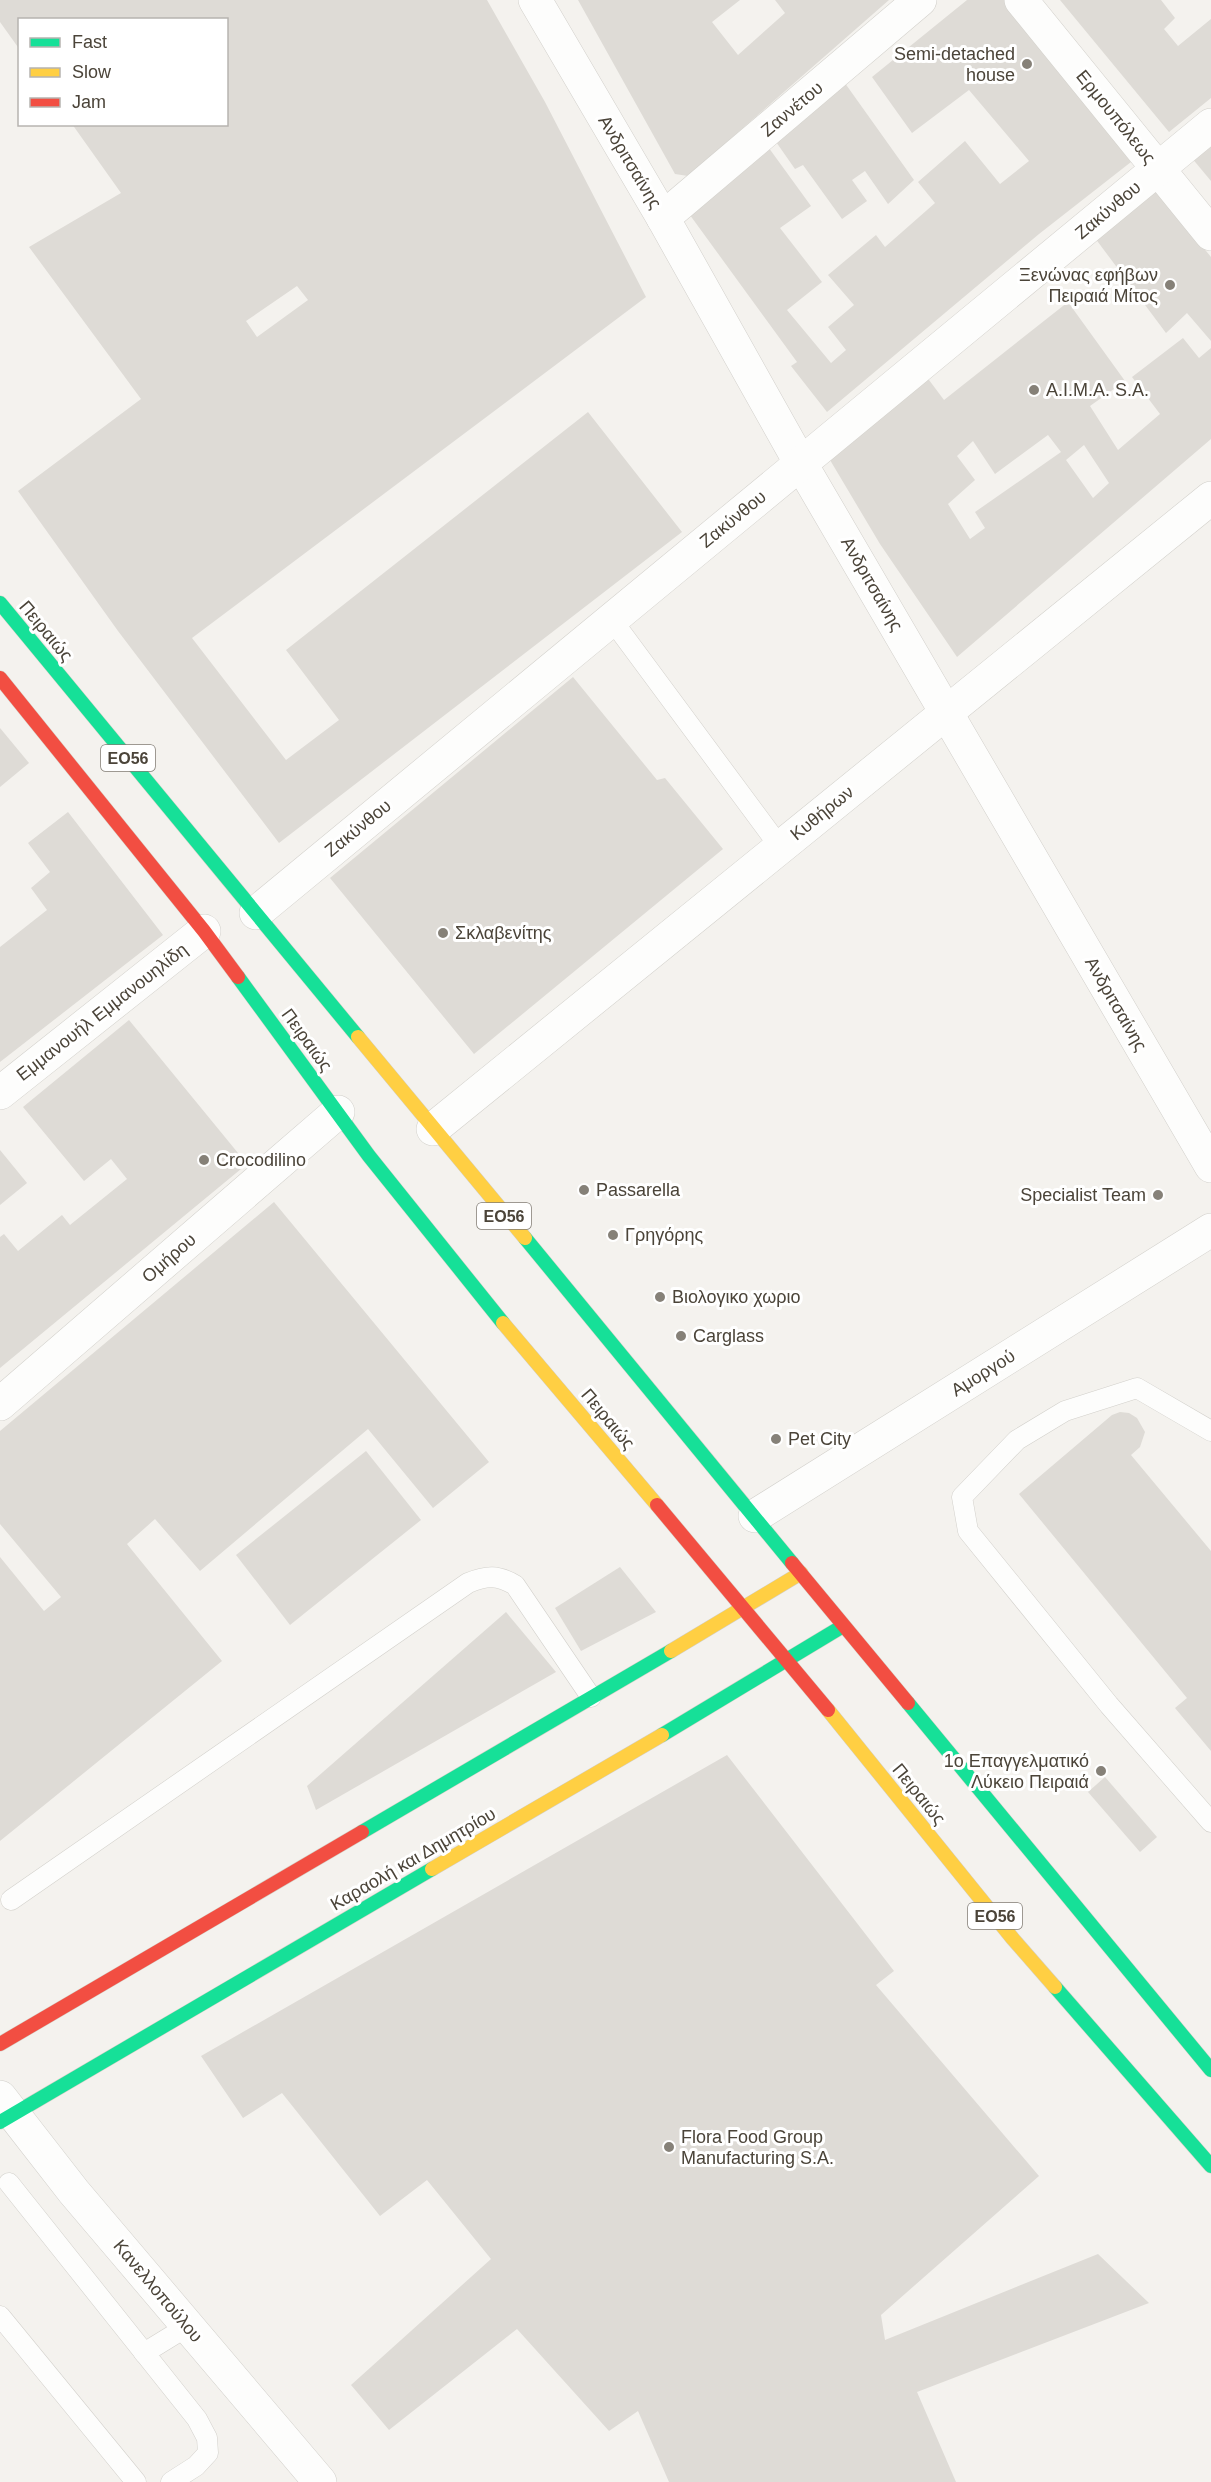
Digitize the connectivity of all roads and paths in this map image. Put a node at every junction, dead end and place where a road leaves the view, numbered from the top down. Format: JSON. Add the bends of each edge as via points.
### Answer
{"nodes":[{"id":1,"x":535,"y":0,"type":"edge"},
{"id":2,"x":920,"y":0,"type":"edge"},
{"id":3,"x":1021,"y":0,"type":"edge"},
{"id":4,"x":1211,"y":125,"type":"edge"},
{"id":5,"x":1158,"y":170,"type":"junction"},
{"id":6,"x":663,"y":218,"type":"junction"},
{"id":7,"x":1211,"y":234,"type":"edge"},
{"id":8,"x":801,"y":464,"type":"junction"},
{"id":9,"x":1211,"y":498,"type":"edge"},
{"id":10,"x":0,"y":603,"type":"edge"},
{"id":11,"x":612,"y":620,"type":"junction"},
{"id":12,"x":0,"y":678,"type":"edge"},
{"id":13,"x":947,"y":712,"type":"junction"},
{"id":14,"x":780,"y":847,"type":"junction"},
{"id":15,"x":256,"y":913,"type":"junction"},
{"id":16,"x":204,"y":931,"type":"junction"},
{"id":17,"x":0,"y":1093,"type":"edge"},
{"id":18,"x":338,"y":1112,"type":"junction"},
{"id":19,"x":433,"y":1129,"type":"junction"},
{"id":20,"x":1211,"y":1166,"type":"edge"},
{"id":21,"x":1211,"y":1230,"type":"edge"},
{"id":22,"x":0,"y":1404,"type":"edge"},
{"id":23,"x":1211,"y":1431,"type":"edge"},
{"id":24,"x":755,"y":1516,"type":"junction"},
{"id":25,"x":801,"y":1573,"type":"junction"},
{"id":26,"x":744,"y":1607,"type":"junction"},
{"id":27,"x":843,"y":1626,"type":"junction"},
{"id":28,"x":786,"y":1659,"type":"junction"},
{"id":29,"x":591,"y":1697,"type":"junction"},
{"id":30,"x":1211,"y":1822,"type":"edge"},
{"id":31,"x":11,"y":1900,"type":"dead end"},
{"id":32,"x":0,"y":2044,"type":"edge"},
{"id":33,"x":1211,"y":2070,"type":"edge"},
{"id":34,"x":4,"y":2111,"type":"edge"},
{"id":35,"x":1211,"y":2166,"type":"edge"},
{"id":36,"x":9,"y":2183,"type":"dead end"},
{"id":37,"x":0,"y":2316,"type":"edge"},
{"id":38,"x":188,"y":2326,"type":"junction"},
{"id":39,"x":144,"y":2353,"type":"junction"},
{"id":40,"x":136,"y":2482,"type":"edge"},
{"id":41,"x":171,"y":2482,"type":"edge"},
{"id":42,"x":320,"y":2482,"type":"edge"}],
"edges":[{"from":1,"to":6,"type":"street","name":"Ανδριτσαίνης"},
{"from":2,"to":6,"type":"street","name":"Ζαννέτου"},
{"from":3,"to":5,"type":"street","name":"Ερμουπόλεως"},
{"from":4,"to":5,"type":"street","name":"Ζακύνθου"},
{"from":5,"to":7,"type":"street","name":"Ερμουπόλεως"},
{"from":5,"to":8,"type":"street","name":"Ζακύνθου"},
{"from":6,"to":8,"type":"street","name":"Ανδριτσαίνης"},
{"from":8,"to":11,"type":"street","name":"Ζακύνθου"},
{"from":8,"to":13,"type":"street","name":"Ανδριτσαίνης"},
{"from":9,"to":13,"type":"street","name":"Κυθήρων"},
{"from":10,"to":15,"type":"main road","name":"Πειραιώς","number":"ΕΟ56"},
{"from":11,"to":14,"type":"lane"},
{"from":11,"to":15,"type":"street","name":"Ζακύνθου"},
{"from":12,"to":16,"type":"main road","name":"Πειραιώς","number":"ΕΟ56"},
{"from":13,"to":14,"type":"street","name":"Κυθήρων"},
{"from":13,"to":20,"type":"street","name":"Ανδριτσαίνης"},
{"from":14,"to":19,"type":"street","name":"Κυθήρων"},
{"from":15,"to":19,"type":"main road","name":"Πειραιώς","number":"ΕΟ56"},
{"from":16,"to":17,"type":"street","name":"Εμμανουήλ Εμμανουηλίδη"},
{"from":16,"to":18,"type":"main road","name":"Πειραιώς","number":"ΕΟ56"},
{"from":18,"to":22,"type":"street","name":"Ομήρου"},
{"from":18,"to":26,"type":"main road","name":"Πειραιώς","number":"ΕΟ56","via":[[522,1346]]},
{"from":19,"to":24,"type":"main road","name":"Πειραιώς","number":"ΕΟ56"},
{"from":21,"to":24,"type":"street","name":"Αμοργού"},
{"from":23,"to":30,"type":"lane","via":[[1137,1388],[1065,1411],[1017,1440],[962,1497],[968,1531],[1109,1705]]},
{"from":24,"to":25,"type":"main road","name":"Πειραιώς","number":"ΕΟ56"},
{"from":25,"to":26,"type":"main road"},
{"from":25,"to":27,"type":"main road","name":"Πειραιώς","number":"ΕΟ56"},
{"from":26,"to":28,"type":"main road","name":"Πειραιώς","number":"ΕΟ56"},
{"from":26,"to":29,"type":"main road"},
{"from":27,"to":28,"type":"main road","name":"Καραολή και Δημητρίου"},
{"from":27,"to":33,"type":"main road","name":"Πειραιώς","number":"ΕΟ56"},
{"from":28,"to":34,"type":"main road","name":"Καραολή και Δημητρίου","via":[[729,1696]]},
{"from":28,"to":35,"type":"main road","name":"Πειραιώς","number":"ΕΟ56","via":[[1014,1939]]},
{"from":29,"to":31,"type":"lane","via":[[515,1585],[501,1576],[483,1576],[468,1582]]},
{"from":29,"to":32,"type":"main road"},
{"from":34,"to":38,"type":"street","name":"Κανελλοπούλου"},
{"from":36,"to":39,"type":"lane"},
{"from":37,"to":40,"type":"lane"},
{"from":38,"to":39,"type":"lane"},
{"from":38,"to":42,"type":"street","name":"Κανελλοπούλου"},
{"from":39,"to":41,"type":"lane","via":[[197,2419],[207,2438],[208,2453]]}]}
